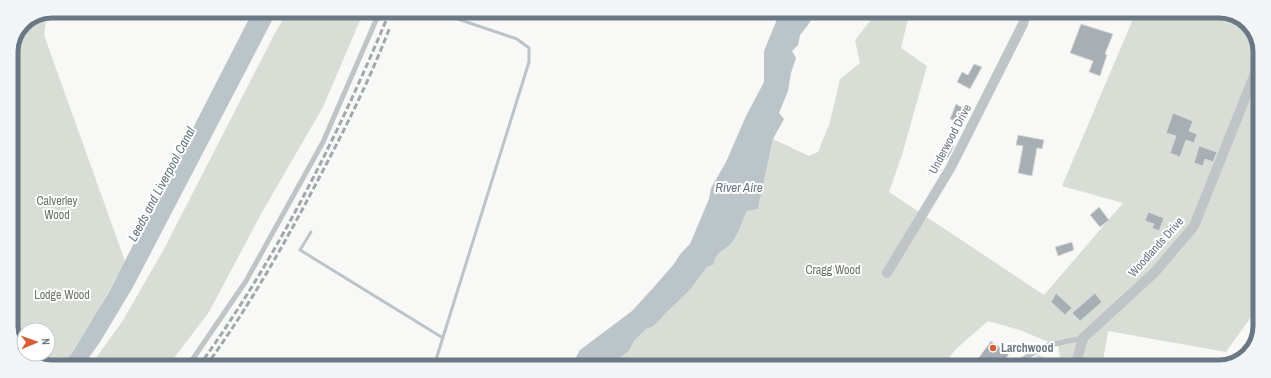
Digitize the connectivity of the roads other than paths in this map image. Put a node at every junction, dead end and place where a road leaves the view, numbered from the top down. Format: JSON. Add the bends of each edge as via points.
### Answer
{"nodes":[{"id":1,"x":377,"y":18,"type":"edge"},
{"id":2,"x":1024,"y":18,"type":"edge"},
{"id":3,"x":1253,"y":78,"type":"edge"},
{"id":4,"x":887,"y":273,"type":"dead end"},
{"id":5,"x":1083,"y":338,"type":"junction"},
{"id":6,"x":192,"y":360,"type":"edge"},
{"id":7,"x":1022,"y":360,"type":"edge"},
{"id":8,"x":1077,"y":360,"type":"edge"}],
"edges":[{"from":1,"to":6,"type":"lane","via":[[323,142],[246,281]]},
{"from":2,"to":4,"type":"street","name":"Underwood Drive","via":[[951,167]]},
{"from":3,"to":5,"type":"street","name":"Woodlands Drive","via":[[1194,226],[1155,272]]},
{"from":5,"to":7,"type":"lane","via":[[1045,346]]},
{"from":5,"to":8,"type":"street"}]}
